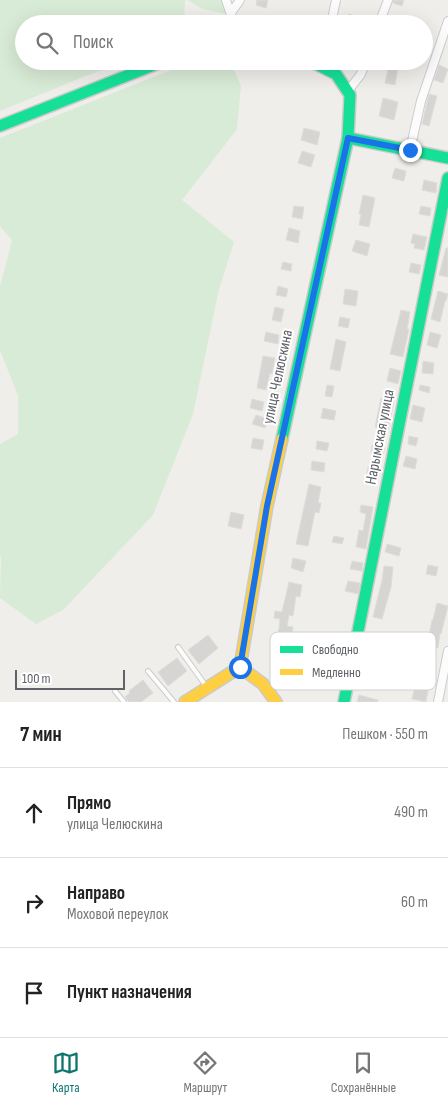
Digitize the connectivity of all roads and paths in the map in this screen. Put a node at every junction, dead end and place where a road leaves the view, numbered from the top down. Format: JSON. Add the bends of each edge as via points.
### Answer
{"nodes":[{"id":1,"x":226,"y":0,"type":"edge"},
{"id":2,"x":240,"y":0,"type":"edge"},
{"id":3,"x":336,"y":0,"type":"edge"},
{"id":4,"x":388,"y":0,"type":"edge"},
{"id":5,"x":230,"y":13,"type":"joint"},
{"id":6,"x":333,"y":15,"type":"edge"},
{"id":7,"x":382,"y":15,"type":"edge"},
{"id":8,"x":448,"y":21,"type":"edge"},
{"id":9,"x":433,"y":65,"type":"edge"},
{"id":10,"x":141,"y":70,"type":"edge"},
{"id":11,"x":330,"y":70,"type":"edge"},
{"id":12,"x":363,"y":70,"type":"edge"},
{"id":13,"x":431,"y":70,"type":"edge"},
{"id":14,"x":349,"y":93,"type":"junction"},
{"id":15,"x":0,"y":126,"type":"edge"},
{"id":16,"x":348,"y":138,"type":"junction"},
{"id":17,"x":410,"y":150,"type":"junction"},
{"id":18,"x":448,"y":158,"type":"edge"},
{"id":19,"x":448,"y":178,"type":"edge"},
{"id":20,"x":358,"y":632,"type":"edge"},
{"id":21,"x":178,"y":647,"type":"dead end"},
{"id":22,"x":448,"y":651,"type":"edge"},
{"id":23,"x":240,"y":667,"type":"junction"},
{"id":24,"x":148,"y":671,"type":"dead end"},
{"id":25,"x":207,"y":688,"type":"junction"},
{"id":26,"x":114,"y":691,"type":"dead end"},
{"id":27,"x":124,"y":702,"type":"edge"},
{"id":28,"x":174,"y":702,"type":"edge"},
{"id":29,"x":185,"y":702,"type":"edge"},
{"id":30,"x":276,"y":702,"type":"edge"},
{"id":31,"x":438,"y":702,"type":"edge"}],
"edges":[{"from":1,"to":5,"type":"street"},
{"from":2,"to":5,"type":"street"},
{"from":3,"to":6,"type":"street"},
{"from":4,"to":7,"type":"street"},
{"from":8,"to":9,"type":"street"},
{"from":10,"to":15,"type":"street"},
{"from":11,"to":14,"type":"street"},
{"from":12,"to":14,"type":"street"},
{"from":13,"to":17,"type":"street"},
{"from":14,"to":16,"type":"street","name":"улица Челюскина"},
{"from":16,"to":17,"type":"street"},
{"from":16,"to":23,"type":"street","name":"улица Челюскина","via":[[267,506]]},
{"from":17,"to":18,"type":"street"},
{"from":19,"to":20,"type":"street","name":"Нарымская улица"},
{"from":21,"to":25,"type":"lane"},
{"from":22,"to":31,"type":"street"},
{"from":23,"to":25,"type":"street"},
{"from":23,"to":30,"type":"street","via":[[263,684]]},
{"from":24,"to":28,"type":"lane"},
{"from":25,"to":29,"type":"street"},
{"from":26,"to":27,"type":"lane"}]}
